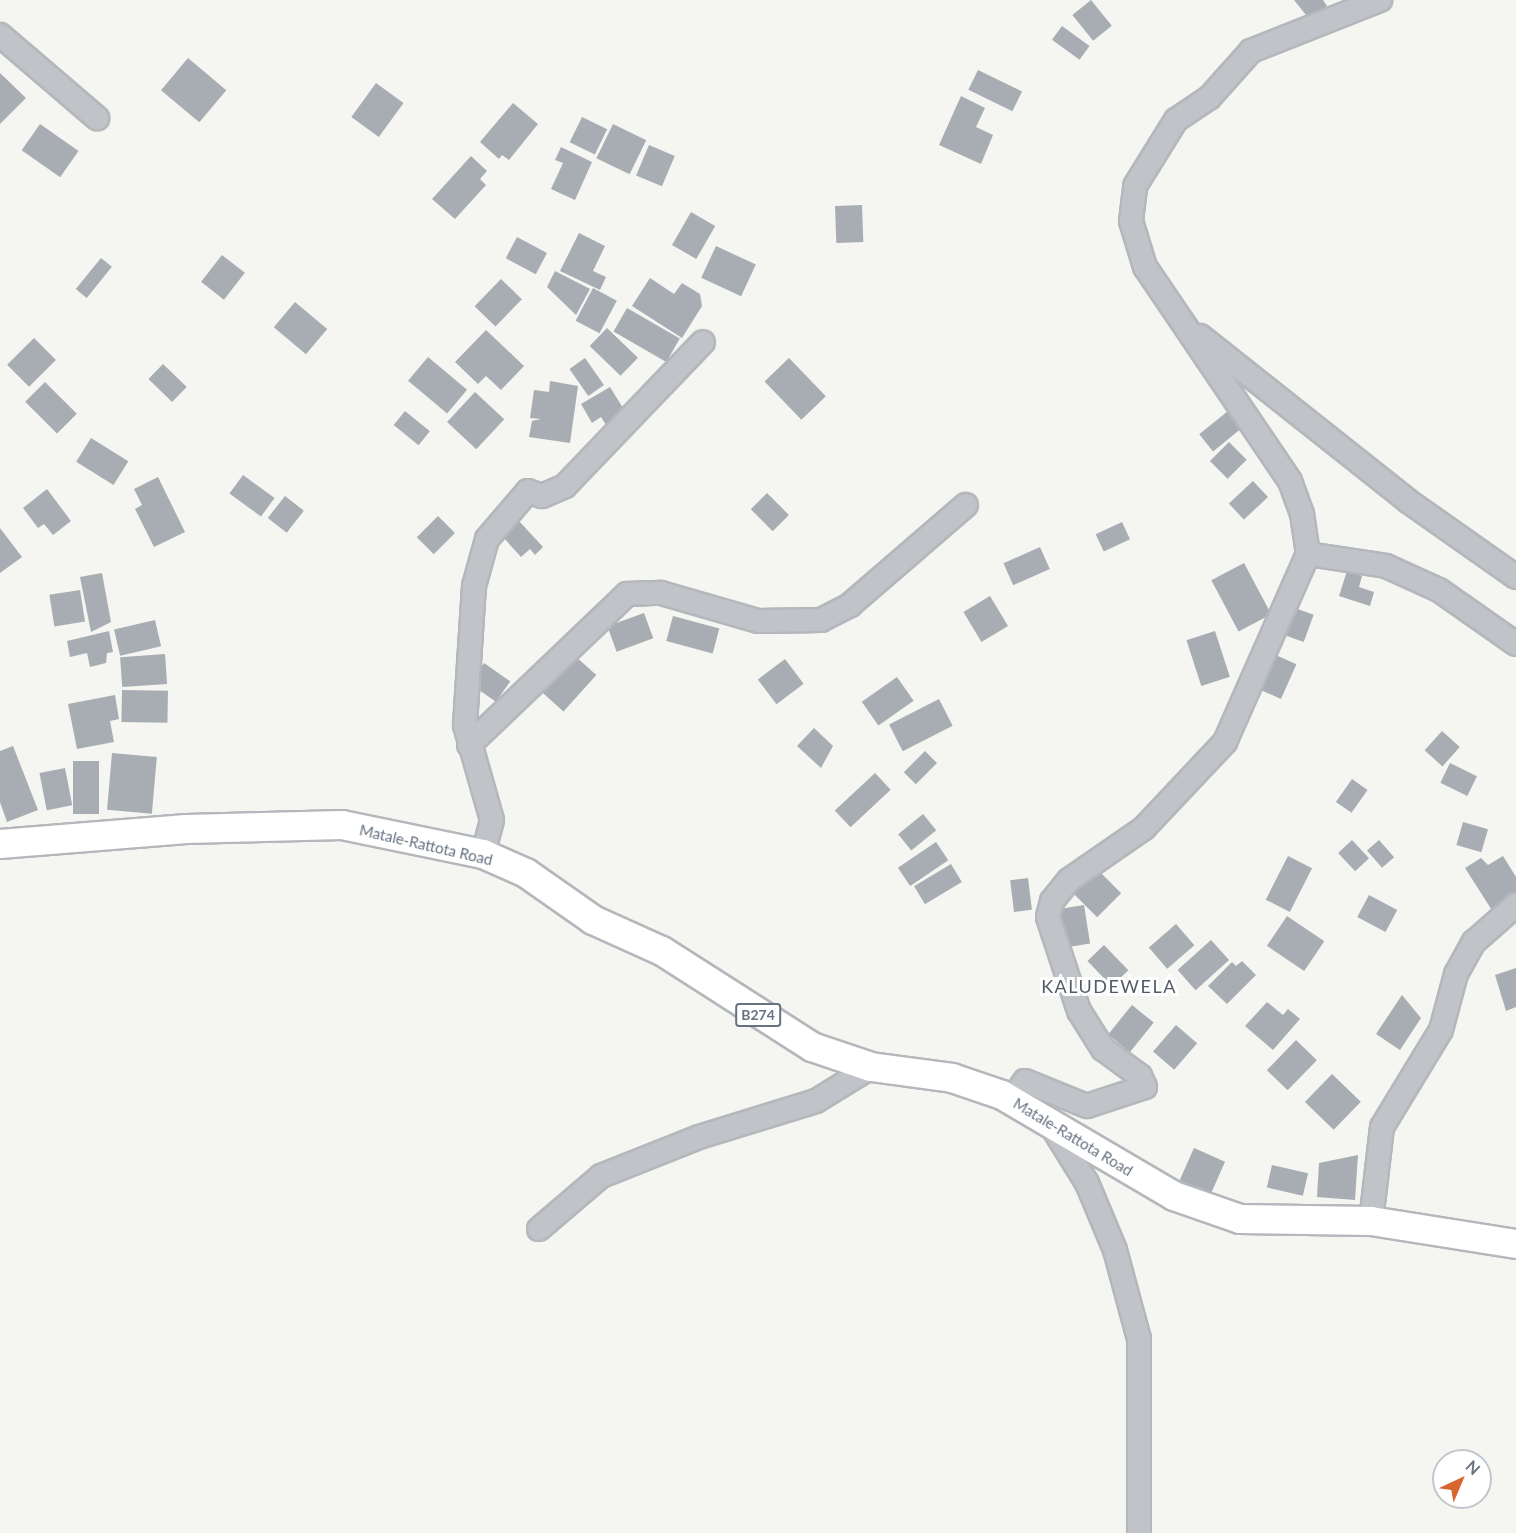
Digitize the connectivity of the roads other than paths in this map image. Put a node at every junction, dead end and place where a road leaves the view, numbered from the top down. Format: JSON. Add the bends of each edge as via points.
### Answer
{"nodes":[{"id":1,"x":1380,"y":0,"type":"edge"},
{"id":2,"x":0,"y":35,"type":"edge"},
{"id":3,"x":98,"y":118,"type":"dead end"},
{"id":4,"x":1186,"y":326,"type":"junction"},
{"id":5,"x":703,"y":342,"type":"dead end"},
{"id":6,"x":966,"y":505,"type":"dead end"},
{"id":7,"x":1308,"y":554,"type":"junction"},
{"id":8,"x":1516,"y":577,"type":"edge"},
{"id":9,"x":1516,"y":644,"type":"edge"},
{"id":10,"x":469,"y":745,"type":"junction"},
{"id":11,"x":0,"y":844,"type":"edge"},
{"id":12,"x":483,"y":854,"type":"junction"},
{"id":13,"x":1516,"y":905,"type":"edge"},
{"id":14,"x":871,"y":1067,"type":"junction"},
{"id":15,"x":1012,"y":1100,"type":"junction"},
{"id":16,"x":1044,"y":1116,"type":"junction"},
{"id":17,"x":1371,"y":1221,"type":"junction"},
{"id":18,"x":539,"y":1229,"type":"dead end"},
{"id":19,"x":1516,"y":1244,"type":"edge"},
{"id":20,"x":1139,"y":1533,"type":"edge"}],
"edges":[{"from":1,"to":4,"type":"street","via":[[1251,51],[1209,98],[1176,120],[1153,151],[1135,186],[1131,221],[1144,267]]},
{"from":2,"to":3,"type":"street"},
{"from":4,"to":7,"type":"street","via":[[1290,481],[1302,514]]},
{"from":4,"to":8,"type":"street","via":[[1408,501]]},
{"from":5,"to":10,"type":"street","via":[[565,486],[542,496],[528,491],[488,539],[474,586]]},
{"from":6,"to":10,"type":"street","via":[[850,605],[821,620],[758,621],[662,592],[627,594]]},
{"from":7,"to":9,"type":"street","via":[[1386,566],[1439,590]]},
{"from":7,"to":15,"type":"street","via":[[1225,742],[1144,828],[1069,880],[1052,901],[1048,917],[1079,1011],[1102,1049],[1140,1076],[1145,1087],[1087,1106],[1025,1081]]},
{"from":10,"to":12,"type":"street","via":[[492,820]]},
{"from":11,"to":12,"type":"main road","name":"Matale-Rattota Road","number":"B274","via":[[186,829],[342,825]]},
{"from":12,"to":14,"type":"main road","name":"Matale-Rattota Road","number":"B274","via":[[526,873],[593,920],[662,951],[812,1047]]},
{"from":13,"to":17,"type":"street","via":[[1474,942],[1456,975],[1441,1030],[1382,1127]]},
{"from":14,"to":15,"type":"main road","name":"Matale-Rattota Road","number":"B274","via":[[952,1078]]},
{"from":14,"to":18,"type":"street","via":[[816,1101],[699,1137],[601,1176]]},
{"from":15,"to":16,"type":"main road","name":"Matale-Rattota Road","number":"B274"},
{"from":16,"to":17,"type":"main road","name":"Matale-Rattota Road","number":"B274","via":[[1174,1196],[1240,1219]]},
{"from":16,"to":20,"type":"street","via":[[1077,1164],[1103,1221],[1139,1339]]},
{"from":17,"to":19,"type":"main road","name":"Matale-Rattota Road","number":"B274"}]}
